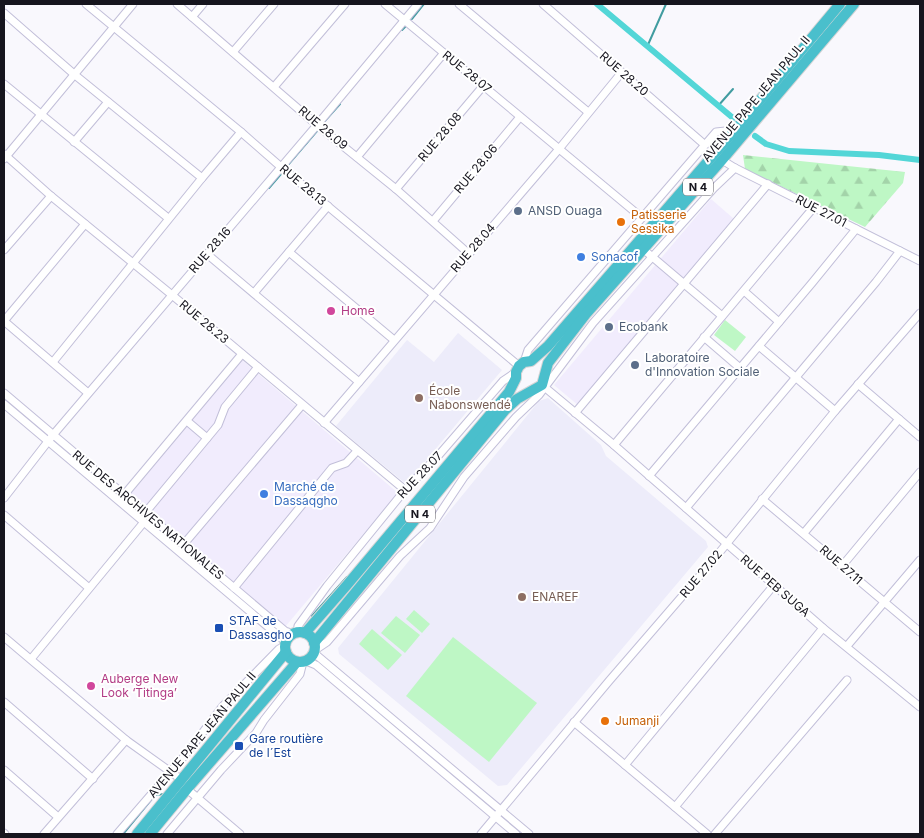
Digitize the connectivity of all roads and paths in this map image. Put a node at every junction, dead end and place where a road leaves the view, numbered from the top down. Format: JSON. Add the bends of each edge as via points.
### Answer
{"nodes":[{"id":1,"x":86,"y":4,"type":"edge"},
{"id":2,"x":133,"y":4,"type":"edge"},
{"id":3,"x":176,"y":4,"type":"edge"},
{"id":4,"x":203,"y":4,"type":"edge"},
{"id":5,"x":274,"y":4,"type":"edge"},
{"id":6,"x":345,"y":4,"type":"edge"},
{"id":7,"x":385,"y":4,"type":"edge"},
{"id":8,"x":418,"y":4,"type":"edge"},
{"id":9,"x":459,"y":4,"type":"edge"},
{"id":10,"x":543,"y":4,"type":"edge"},
{"id":11,"x":840,"y":4,"type":"edge"},
{"id":12,"x":854,"y":4,"type":"edge"},
{"id":13,"x":4,"y":13,"type":"edge"},
{"id":14,"x":192,"y":17,"type":"junction"},
{"id":15,"x":405,"y":20,"type":"junction"},
{"id":16,"x":114,"y":27,"type":"junction"},
{"id":17,"x":233,"y":52,"type":"junction"},
{"id":18,"x":444,"y":53,"type":"junction"},
{"id":19,"x":622,"y":72,"type":"junction"},
{"id":20,"x":75,"y":75,"type":"junction"},
{"id":21,"x":4,"y":84,"type":"edge"},
{"id":22,"x":484,"y":85,"type":"junction"},
{"id":23,"x":274,"y":87,"type":"junction"},
{"id":24,"x":108,"y":102,"type":"junction"},
{"id":25,"x":588,"y":112,"type":"junction"},
{"id":26,"x":41,"y":115,"type":"junction"},
{"id":27,"x":520,"y":116,"type":"junction"},
{"id":28,"x":317,"y":125,"type":"junction"},
{"id":29,"x":736,"y":130,"type":"junction"},
{"id":30,"x":242,"y":132,"type":"junction"},
{"id":31,"x":74,"y":142,"type":"junction"},
{"id":32,"x":705,"y":145,"type":"junction"},
{"id":33,"x":559,"y":149,"type":"junction"},
{"id":34,"x":5,"y":157,"type":"edge"},
{"id":35,"x":357,"y":157,"type":"junction"},
{"id":36,"x":722,"y":160,"type":"junction"},
{"id":37,"x":281,"y":167,"type":"junction"},
{"id":38,"x":735,"y":168,"type":"junction"},
{"id":39,"x":202,"y":178,"type":"junction"},
{"id":40,"x":768,"y":184,"type":"junction"},
{"id":41,"x":396,"y":189,"type":"junction"},
{"id":42,"x":51,"y":196,"type":"junction"},
{"id":43,"x":328,"y":206,"type":"junction"},
{"id":44,"x":814,"y":207,"type":"junction"},
{"id":45,"x":641,"y":217,"type":"junction"},
{"id":46,"x":168,"y":218,"type":"junction"},
{"id":47,"x":433,"y":221,"type":"junction"},
{"id":48,"x":85,"y":224,"type":"junction"},
{"id":49,"x":856,"y":229,"type":"junction"},
{"id":50,"x":643,"y":249,"type":"junction"},
{"id":51,"x":4,"y":250,"type":"edge"},
{"id":52,"x":900,"y":251,"type":"junction"},
{"id":53,"x":289,"y":252,"type":"junction"},
{"id":54,"x":468,"y":253,"type":"junction"},
{"id":55,"x":207,"y":254,"type":"junction"},
{"id":56,"x":653,"y":257,"type":"junction"},
{"id":57,"x":920,"y":261,"type":"edge"},
{"id":58,"x":133,"y":263,"type":"junction"},
{"id":59,"x":685,"y":284,"type":"junction"},
{"id":60,"x":744,"y":291,"type":"junction"},
{"id":61,"x":254,"y":293,"type":"junction"},
{"id":62,"x":433,"y":294,"type":"junction"},
{"id":63,"x":172,"y":295,"type":"junction"},
{"id":64,"x":920,"y":313,"type":"edge"},
{"id":65,"x":722,"y":316,"type":"junction"},
{"id":66,"x":779,"y":322,"type":"junction"},
{"id":67,"x":704,"y":338,"type":"junction"},
{"id":68,"x":394,"y":340,"type":"junction"},
{"id":69,"x":759,"y":346,"type":"junction"},
{"id":70,"x":242,"y":354,"type":"junction"},
{"id":71,"x":53,"y":362,"type":"junction"},
{"id":72,"x":258,"y":367,"type":"junction"},
{"id":73,"x":521,"y":368,"type":"junction"},
{"id":74,"x":740,"y":368,"type":"junction"},
{"id":75,"x":545,"y":372,"type":"junction"},
{"id":76,"x":796,"y":377,"type":"junction"},
{"id":77,"x":359,"y":382,"type":"junction"},
{"id":78,"x":858,"y":384,"type":"junction"},
{"id":79,"x":543,"y":386,"type":"junction"},
{"id":80,"x":530,"y":390,"type":"junction"},
{"id":81,"x":4,"y":393,"type":"edge"},
{"id":82,"x":88,"y":393,"type":"junction"},
{"id":83,"x":4,"y":404,"type":"edge"},
{"id":84,"x":302,"y":405,"type":"junction"},
{"id":85,"x":835,"y":411,"type":"junction"},
{"id":86,"x":575,"y":413,"type":"junction"},
{"id":87,"x":899,"y":419,"type":"junction"},
{"id":88,"x":186,"y":421,"type":"junction"},
{"id":89,"x":324,"y":423,"type":"junction"},
{"id":90,"x":920,"y":437,"type":"edge"},
{"id":91,"x":50,"y":438,"type":"junction"},
{"id":92,"x":208,"y":438,"type":"junction"},
{"id":93,"x":614,"y":445,"type":"junction"},
{"id":94,"x":357,"y":451,"type":"junction"},
{"id":95,"x":920,"y":472,"type":"edge"},
{"id":96,"x":649,"y":476,"type":"junction"},
{"id":97,"x":405,"y":490,"type":"junction"},
{"id":98,"x":124,"y":495,"type":"junction"},
{"id":99,"x":4,"y":498,"type":"edge"},
{"id":100,"x":762,"y":499,"type":"junction"},
{"id":101,"x":686,"y":508,"type":"junction"},
{"id":102,"x":145,"y":513,"type":"junction"},
{"id":103,"x":4,"y":515,"type":"edge"},
{"id":104,"x":144,"y":522,"type":"junction"},
{"id":105,"x":804,"y":534,"type":"junction"},
{"id":106,"x":726,"y":544,"type":"junction"},
{"id":107,"x":184,"y":545,"type":"junction"},
{"id":108,"x":920,"y":560,"type":"edge"},
{"id":109,"x":842,"y":566,"type":"junction"},
{"id":110,"x":774,"y":585,"type":"junction"},
{"id":111,"x":89,"y":588,"type":"junction"},
{"id":112,"x":234,"y":588,"type":"junction"},
{"id":113,"x":884,"y":602,"type":"junction"},
{"id":114,"x":823,"y":628,"type":"junction"},
{"id":115,"x":920,"y":632,"type":"edge"},
{"id":116,"x":298,"y":633,"type":"junction"},
{"id":117,"x":4,"y":637,"type":"edge"},
{"id":118,"x":847,"y":646,"type":"junction"},
{"id":119,"x":286,"y":647,"type":"junction"},
{"id":120,"x":308,"y":655,"type":"junction"},
{"id":121,"x":31,"y":659,"type":"junction"},
{"id":122,"x":847,"y":680,"type":"dead end"},
{"id":123,"x":4,"y":702,"type":"edge"},
{"id":124,"x":920,"y":706,"type":"edge"},
{"id":125,"x":574,"y":722,"type":"junction"},
{"id":126,"x":126,"y":740,"type":"junction"},
{"id":127,"x":626,"y":765,"type":"junction"},
{"id":128,"x":4,"y":770,"type":"edge"},
{"id":129,"x":170,"y":771,"type":"junction"},
{"id":130,"x":94,"y":779,"type":"junction"},
{"id":131,"x":185,"y":784,"type":"junction"},
{"id":132,"x":197,"y":798,"type":"junction"},
{"id":133,"x":675,"y":807,"type":"junction"},
{"id":134,"x":501,"y":811,"type":"junction"},
{"id":135,"x":58,"y":817,"type":"junction"},
{"id":136,"x":496,"y":817,"type":"junction"},
{"id":137,"x":44,"y":834,"type":"edge"},
{"id":138,"x":117,"y":834,"type":"edge"},
{"id":139,"x":136,"y":834,"type":"edge"},
{"id":140,"x":150,"y":834,"type":"edge"},
{"id":141,"x":167,"y":834,"type":"edge"},
{"id":142,"x":240,"y":834,"type":"edge"},
{"id":143,"x":481,"y":834,"type":"edge"},
{"id":144,"x":516,"y":834,"type":"edge"},
{"id":145,"x":529,"y":834,"type":"edge"},
{"id":146,"x":707,"y":834,"type":"edge"},
{"id":147,"x":715,"y":834,"type":"edge"}],
"edges":[{"from":1,"to":16,"type":"street","name":"RUE 28.13"},
{"from":2,"to":16,"type":"street"},
{"from":3,"to":14,"type":"street","name":"RUE 28.09"},
{"from":4,"to":14,"type":"street"},
{"from":5,"to":17,"type":"street"},
{"from":6,"to":23,"type":"street"},
{"from":7,"to":15,"type":"street","name":"RUE 28.07"},
{"from":8,"to":15,"type":"street","name":"RUE 28.16"},
{"from":9,"to":25,"type":"street"},
{"from":10,"to":19,"type":"street","name":"RUE 28.20"},
{"from":11,"to":29,"type":"highway","name":"AVENUE PAPE JEAN PAUL II","number":"N 4"},
{"from":12,"to":36,"type":"highway","name":"AVENUE PAPE JEAN PAUL II","number":"N 4"},
{"from":13,"to":20,"type":"street"},
{"from":14,"to":17,"type":"street","name":"RUE 28.09"},
{"from":15,"to":18,"type":"street","name":"RUE 28.07"},
{"from":15,"to":28,"type":"street","name":"RUE 28.16"},
{"from":16,"to":20,"type":"street"},
{"from":16,"to":30,"type":"street","name":"RUE 28.13"},
{"from":17,"to":23,"type":"street","name":"RUE 28.09"},
{"from":18,"to":22,"type":"street","name":"RUE 28.07"},
{"from":18,"to":35,"type":"street"},
{"from":19,"to":25,"type":"street","name":"RUE 28.04"},
{"from":19,"to":32,"type":"street","name":"RUE 28.20"},
{"from":20,"to":24,"type":"street"},
{"from":20,"to":26,"type":"street"},
{"from":21,"to":26,"type":"street"},
{"from":22,"to":27,"type":"street","name":"RUE 28.07"},
{"from":22,"to":41,"type":"street","name":"RUE 28.08"},
{"from":23,"to":28,"type":"street","name":"RUE 28.09"},
{"from":24,"to":31,"type":"street"},
{"from":24,"to":39,"type":"street"},
{"from":25,"to":33,"type":"street","name":"RUE 28.04"},
{"from":26,"to":31,"type":"street"},
{"from":26,"to":34,"type":"street"},
{"from":27,"to":33,"type":"street","name":"RUE 28.07"},
{"from":27,"to":47,"type":"street","name":"RUE 28.06"},
{"from":28,"to":35,"type":"street","name":"RUE 28.09"},
{"from":28,"to":37,"type":"street","name":"RUE 28.16"},
{"from":29,"to":32,"type":"street","name":"RUE 28.07","via":[[716,132]]},
{"from":29,"to":73,"type":"highway","name":"AVENUE PAPE JEAN PAUL II","number":"N 4","via":[[548,346]]},
{"from":30,"to":37,"type":"street","name":"RUE 28.13"},
{"from":30,"to":39,"type":"street"},
{"from":31,"to":46,"type":"street"},
{"from":32,"to":45,"type":"street","name":"RUE 28.07"},
{"from":33,"to":45,"type":"street","name":"RUE 28.07"},
{"from":33,"to":54,"type":"street","name":"RUE 28.04"},
{"from":34,"to":42,"type":"street","name":"RUE 28.23"},
{"from":35,"to":41,"type":"street","name":"RUE 28.09"},
{"from":36,"to":38,"type":"street","name":"RUE 27.01"},
{"from":36,"to":50,"type":"highway","name":"AVENUE PAPE JEAN PAUL II","number":"N 4"},
{"from":37,"to":43,"type":"street","name":"RUE 28.13"},
{"from":37,"to":55,"type":"street","name":"RUE 28.16"},
{"from":38,"to":40,"type":"street","name":"RUE 27.01"},
{"from":38,"to":56,"type":"street"},
{"from":39,"to":46,"type":"street"},
{"from":40,"to":44,"type":"street","name":"RUE 27.01"},
{"from":40,"to":59,"type":"street"},
{"from":41,"to":47,"type":"street","name":"RUE 28.09"},
{"from":42,"to":48,"type":"street","name":"RUE 28.23"},
{"from":42,"to":51,"type":"street"},
{"from":43,"to":53,"type":"street"},
{"from":43,"to":62,"type":"street","name":"RUE 28.13"},
{"from":44,"to":49,"type":"street","name":"RUE 27.01"},
{"from":44,"to":60,"type":"street"},
{"from":45,"to":73,"type":"street","name":"RUE 28.07","via":[[528,350]]},
{"from":46,"to":58,"type":"street"},
{"from":47,"to":54,"type":"street","name":"RUE 28.09"},
{"from":48,"to":58,"type":"street","name":"RUE 28.23"},
{"from":48,"to":71,"type":"street","via":[[4,321]]},
{"from":49,"to":52,"type":"street","name":"RUE 27.01"},
{"from":49,"to":66,"type":"street"},
{"from":50,"to":56,"type":"street"},
{"from":50,"to":75,"type":"highway","name":"AVENUE PAPE JEAN PAUL II","number":"N 4","via":[[555,353]]},
{"from":52,"to":57,"type":"street","name":"RUE 27.01"},
{"from":52,"to":76,"type":"street"},
{"from":53,"to":61,"type":"street"},
{"from":53,"to":68,"type":"street"},
{"from":54,"to":62,"type":"street","name":"RUE 28.04"},
{"from":55,"to":61,"type":"street"},
{"from":55,"to":63,"type":"street","name":"RUE 28.16"},
{"from":56,"to":59,"type":"street"},
{"from":56,"to":79,"type":"street","via":[[593,323]]},
{"from":58,"to":63,"type":"street","name":"RUE 28.23"},
{"from":58,"to":71,"type":"street"},
{"from":59,"to":65,"type":"street"},
{"from":59,"to":86,"type":"street"},
{"from":60,"to":65,"type":"street"},
{"from":60,"to":66,"type":"street"},
{"from":61,"to":77,"type":"street"},
{"from":62,"to":68,"type":"street","name":"RUE 28.04"},
{"from":62,"to":73,"type":"street","name":"RUE 28.13"},
{"from":63,"to":70,"type":"street","name":"RUE 28.23"},
{"from":63,"to":82,"type":"street","name":"RUE 28.16"},
{"from":64,"to":78,"type":"street","name":"RUE 27.02"},
{"from":65,"to":67,"type":"street"},
{"from":66,"to":69,"type":"street"},
{"from":67,"to":74,"type":"street"},
{"from":67,"to":93,"type":"street"},
{"from":68,"to":77,"type":"street","name":"RUE 28.04"},
{"from":69,"to":74,"type":"street"},
{"from":69,"to":76,"type":"street"},
{"from":70,"to":72,"type":"street","name":"RUE 28.23"},
{"from":70,"to":88,"type":"street"},
{"from":71,"to":82,"type":"street"},
{"from":72,"to":84,"type":"street","name":"RUE 28.23"},
{"from":72,"to":92,"type":"street","via":[[225,407],[220,422]]},
{"from":73,"to":75,"type":"highway","via":[[540,364]]},
{"from":73,"to":80,"type":"highway","via":[[520,387]]},
{"from":73,"to":97,"type":"street","name":"RUE 28.07","via":[[503,381]]},
{"from":73,"to":116,"type":"highway","name":"AVENUE PAPE JEAN PAUL II","number":"N 4","via":[[509,392],[347,585]]},
{"from":74,"to":96,"type":"street"},
{"from":75,"to":79,"type":"highway","name":"AVENUE PAPE JEAN PAUL II","number":"N 4"},
{"from":76,"to":85,"type":"street"},
{"from":76,"to":101,"type":"street"},
{"from":77,"to":89,"type":"street","name":"RUE 28.04"},
{"from":78,"to":85,"type":"street","name":"RUE 27.02"},
{"from":78,"to":87,"type":"street"},
{"from":79,"to":80,"type":"highway","name":"AVENUE PAPE JEAN PAUL II","number":"N 4"},
{"from":79,"to":86,"type":"street","name":"RUE PEB SUGA"},
{"from":79,"to":120,"type":"street","via":[[464,477],[430,528],[400,556],[327,642]]},
{"from":80,"to":120,"type":"highway","name":"AVENUE PAPE JEAN PAUL II","number":"N 4","via":[[505,410]]},
{"from":81,"to":91,"type":"street","name":"RUE DES ARCHIVES NATIONALES"},
{"from":82,"to":91,"type":"street","name":"RUE 28.16"},
{"from":83,"to":91,"type":"street","name":"RUE DES ARCHIVES NATIONALES"},
{"from":84,"to":89,"type":"street","name":"RUE 28.23"},
{"from":84,"to":107,"type":"street"},
{"from":85,"to":100,"type":"street","name":"RUE 27.02"},
{"from":86,"to":93,"type":"street","name":"RUE PEB SUGA"},
{"from":87,"to":90,"type":"street"},
{"from":87,"to":105,"type":"street"},
{"from":88,"to":92,"type":"street"},
{"from":88,"to":98,"type":"street"},
{"from":89,"to":94,"type":"street","name":"RUE 28.23"},
{"from":91,"to":98,"type":"street","name":"RUE DES ARCHIVES NATIONALES"},
{"from":91,"to":99,"type":"street","name":"RUE 28.16"},
{"from":91,"to":104,"type":"street","name":"RUE DES ARCHIVES NATIONALES"},
{"from":92,"to":102,"type":"street"},
{"from":93,"to":96,"type":"street","name":"RUE PEB SUGA"},
{"from":94,"to":97,"type":"street","name":"RUE 28.23"},
{"from":94,"to":112,"type":"street","via":[[346,463],[332,468]]},
{"from":95,"to":109,"type":"street"},
{"from":96,"to":101,"type":"street","name":"RUE PEB SUGA"},
{"from":97,"to":116,"type":"street","name":"RUE 28.07","via":[[327,586],[298,626]]},
{"from":98,"to":102,"type":"street","name":"RUE DES ARCHIVES NATIONALES"},
{"from":100,"to":105,"type":"street","name":"RUE 27.11"},
{"from":100,"to":106,"type":"street","name":"RUE 27.02"},
{"from":101,"to":106,"type":"street","name":"RUE PEB SUGA"},
{"from":102,"to":107,"type":"street","name":"RUE DES ARCHIVES NATIONALES"},
{"from":103,"to":111,"type":"street"},
{"from":104,"to":111,"type":"street"},
{"from":104,"to":119,"type":"street","name":"RUE DES ARCHIVES NATIONALES"},
{"from":105,"to":109,"type":"street","name":"RUE 27.11"},
{"from":106,"to":110,"type":"street","name":"RUE PEB SUGA"},
{"from":106,"to":125,"type":"street","name":"RUE 27.02"},
{"from":107,"to":112,"type":"street","name":"RUE DES ARCHIVES NATIONALES"},
{"from":108,"to":113,"type":"street"},
{"from":109,"to":113,"type":"street","name":"RUE 27.11"},
{"from":110,"to":114,"type":"street","name":"RUE PEB SUGA"},
{"from":110,"to":127,"type":"street"},
{"from":111,"to":121,"type":"street"},
{"from":112,"to":116,"type":"street","name":"RUE DES ARCHIVES NATIONALES","via":[[285,630]]},
{"from":113,"to":115,"type":"street","name":"RUE 27.11"},
{"from":113,"to":118,"type":"street"},
{"from":114,"to":118,"type":"street","name":"RUE PEB SUGA"},
{"from":114,"to":133,"type":"street"},
{"from":116,"to":119,"type":"highway","name":"AVENUE PAPE JEAN PAUL II","number":"N 4","via":[[288,638]]},
{"from":116,"to":120,"type":"highway","via":[[311,637]]},
{"from":117,"to":121,"type":"street"},
{"from":118,"to":124,"type":"street","name":"RUE PEB SUGA"},
{"from":119,"to":120,"type":"highway","via":[[291,659]]},
{"from":119,"to":129,"type":"street","via":[[280,649],[222,707]]},
{"from":119,"to":131,"type":"highway","name":"AVENUE PAPE JEAN PAUL II","number":"N 4"},
{"from":120,"to":131,"type":"highway","name":"AVENUE PAPE JEAN PAUL II","number":"N 4"},
{"from":120,"to":132,"type":"street","via":[[300,674],[256,734]]},
{"from":120,"to":134,"type":"street"},
{"from":120,"to":136,"type":"street"},
{"from":121,"to":126,"type":"street"},
{"from":122,"to":147,"type":"street"},
{"from":123,"to":130,"type":"street"},
{"from":125,"to":127,"type":"street"},
{"from":125,"to":134,"type":"street","name":"RUE 27.02"},
{"from":126,"to":129,"type":"street"},
{"from":126,"to":130,"type":"street"},
{"from":127,"to":133,"type":"street"},
{"from":128,"to":135,"type":"street"},
{"from":129,"to":131,"type":"street"},
{"from":129,"to":138,"type":"street"},
{"from":130,"to":135,"type":"street"},
{"from":131,"to":132,"type":"street"},
{"from":131,"to":139,"type":"highway","name":"AVENUE PAPE JEAN PAUL II","number":"N 4"},
{"from":131,"to":140,"type":"highway","name":"AVENUE PAPE JEAN PAUL II","number":"N 4"},
{"from":132,"to":141,"type":"street"},
{"from":132,"to":142,"type":"street"},
{"from":133,"to":146,"type":"street"},
{"from":134,"to":136,"type":"street","name":"RUE 27.02"},
{"from":134,"to":145,"type":"street"},
{"from":135,"to":137,"type":"street"},
{"from":136,"to":143,"type":"street","name":"RUE 27.02"},
{"from":136,"to":144,"type":"street"}]}
